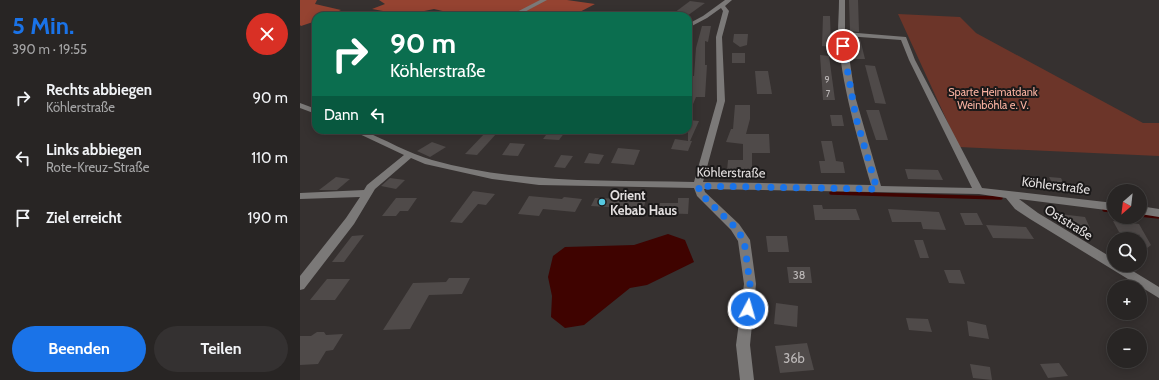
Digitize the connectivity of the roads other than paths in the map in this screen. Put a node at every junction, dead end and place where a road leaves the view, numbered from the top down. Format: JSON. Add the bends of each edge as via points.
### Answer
{"nodes":[{"id":1,"x":544,"y":0,"type":"edge"},
{"id":2,"x":729,"y":0,"type":"edge"},
{"id":3,"x":842,"y":0,"type":"edge"},
{"id":4,"x":722,"y":6,"type":"junction"},
{"id":5,"x":520,"y":12,"type":"edge"},
{"id":6,"x":692,"y":24,"type":"edge"},
{"id":7,"x":841,"y":34,"type":"junction"},
{"id":8,"x":364,"y":134,"type":"edge"},
{"id":9,"x":409,"y":155,"type":"junction"},
{"id":10,"x":698,"y":186,"type":"junction"},
{"id":11,"x":877,"y":189,"type":"junction"},
{"id":12,"x":979,"y":191,"type":"junction"},
{"id":13,"x":367,"y":193,"type":"junction"},
{"id":14,"x":1009,"y":194,"type":"junction"},
{"id":15,"x":300,"y":196,"type":"edge"},
{"id":16,"x":1107,"y":205,"type":"edge"},
{"id":17,"x":1147,"y":211,"type":"edge"},
{"id":18,"x":1159,"y":213,"type":"edge"},
{"id":19,"x":300,"y":285,"type":"edge"},
{"id":20,"x":1159,"y":293,"type":"edge"},
{"id":21,"x":747,"y":380,"type":"edge"}],
"edges":[{"from":1,"to":5,"type":"street"},
{"from":2,"to":4,"type":"street"},
{"from":3,"to":7,"type":"street"},
{"from":4,"to":6,"type":"street"},
{"from":4,"to":10,"type":"street","via":[[726,11],[719,37],[721,101]]},
{"from":7,"to":11,"type":"street","via":[[856,118]]},
{"from":7,"to":12,"type":"street","via":[[904,38],[912,60]]},
{"from":8,"to":9,"type":"street","name":"Köhlerstraße"},
{"from":9,"to":10,"type":"street","name":"Köhlerstraße","via":[[449,168],[539,182]]},
{"from":9,"to":13,"type":"street"},
{"from":10,"to":11,"type":"street","name":"Köhlerstraße"},
{"from":10,"to":21,"type":"street","via":[[701,194],[735,227],[744,240],[750,284],[743,345]]},
{"from":11,"to":12,"type":"street","name":"Köhlerstraße"},
{"from":12,"to":14,"type":"street","name":"Köhlerstraße"},
{"from":13,"to":15,"type":"street"},
{"from":13,"to":19,"type":"street","via":[[350,221]]},
{"from":14,"to":16,"type":"street","name":"Köhlerstraße"},
{"from":14,"to":20,"type":"street","name":"Oststraße","via":[[1019,206],[1034,216]]},
{"from":17,"to":18,"type":"street"}]}
